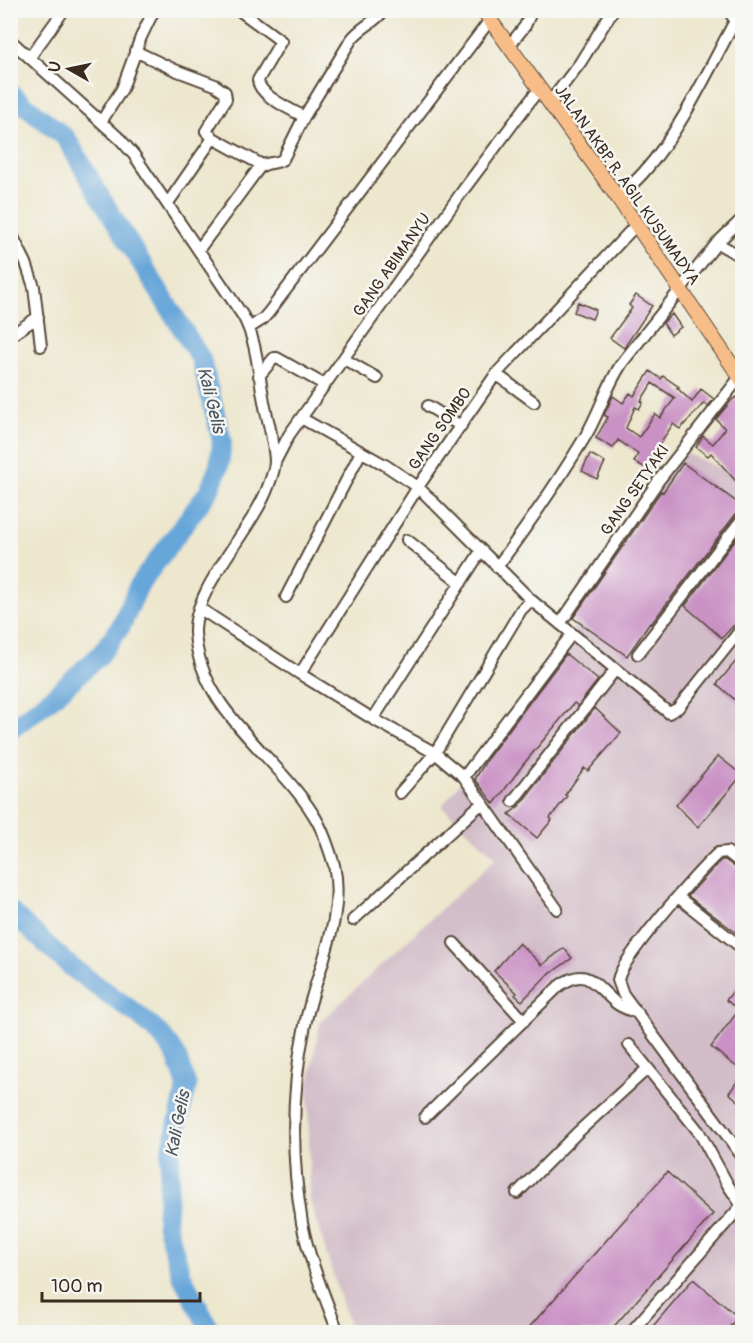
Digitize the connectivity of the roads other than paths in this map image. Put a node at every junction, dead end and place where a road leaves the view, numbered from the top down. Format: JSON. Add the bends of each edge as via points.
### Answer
{"nodes":[{"id":1,"x":64,"y":10,"type":"edge"},
{"id":2,"x":154,"y":10,"type":"edge"},
{"id":3,"x":239,"y":10,"type":"edge"},
{"id":4,"x":384,"y":10,"type":"edge"},
{"id":5,"x":532,"y":10,"type":"edge"},
{"id":6,"x":613,"y":10,"type":"edge"},
{"id":7,"x":728,"y":10,"type":"edge"},
{"id":8,"x":486,"y":15,"type":"edge"},
{"id":9,"x":738,"y":16,"type":"edge"},
{"id":10,"x":10,"y":40,"type":"edge"},
{"id":11,"x":509,"y":46,"type":"junction"},
{"id":12,"x":135,"y":51,"type":"junction"},
{"id":13,"x":30,"y":57,"type":"junction"},
{"id":14,"x":539,"y":89,"type":"junction"},
{"id":15,"x":550,"y":102,"type":"junction"},
{"id":16,"x":304,"y":117,"type":"junction"},
{"id":17,"x":101,"y":122,"type":"junction"},
{"id":18,"x":213,"y":138,"type":"junction"},
{"id":19,"x":262,"y":165,"type":"junction"},
{"id":20,"x":618,"y":198,"type":"junction"},
{"id":21,"x":168,"y":203,"type":"junction"},
{"id":22,"x":742,"y":219,"type":"edge"},
{"id":23,"x":636,"y":225,"type":"junction"},
{"id":24,"x":10,"y":231,"type":"edge"},
{"id":25,"x":717,"y":243,"type":"junction"},
{"id":26,"x":199,"y":249,"type":"junction"},
{"id":27,"x":742,"y":256,"type":"edge"},
{"id":28,"x":680,"y":289,"type":"junction"},
{"id":29,"x":38,"y":318,"type":"junction"},
{"id":30,"x":249,"y":327,"type":"junction"},
{"id":31,"x":10,"y":336,"type":"edge"},
{"id":32,"x":41,"y":346,"type":"dead end"},
{"id":33,"x":344,"y":359,"type":"junction"},
{"id":34,"x":496,"y":374,"type":"junction"},
{"id":35,"x":259,"y":376,"type":"junction"},
{"id":36,"x":377,"y":378,"type":"dead end"},
{"id":37,"x":741,"y":378,"type":"edge"},
{"id":38,"x":325,"y":385,"type":"junction"},
{"id":39,"x":534,"y":402,"type":"dead end"},
{"id":40,"x":428,"y":406,"type":"dead end"},
{"id":41,"x":301,"y":418,"type":"junction"},
{"id":42,"x":461,"y":426,"type":"junction"},
{"id":43,"x":361,"y":452,"type":"junction"},
{"id":44,"x":275,"y":462,"type":"junction"},
{"id":45,"x":417,"y":488,"type":"junction"},
{"id":46,"x":742,"y":519,"type":"edge"},
{"id":47,"x":407,"y":540,"type":"dead end"},
{"id":48,"x":482,"y":551,"type":"junction"},
{"id":49,"x":497,"y":567,"type":"junction"},
{"id":50,"x":461,"y":583,"type":"junction"},
{"id":51,"x":286,"y":597,"type":"dead end"},
{"id":52,"x":531,"y":600,"type":"junction"},
{"id":53,"x":199,"y":608,"type":"junction"},
{"id":54,"x":560,"y":624,"type":"junction"},
{"id":55,"x":742,"y":628,"type":"edge"},
{"id":56,"x":571,"y":635,"type":"junction"},
{"id":57,"x":638,"y":654,"type":"dead end"},
{"id":58,"x":615,"y":670,"type":"junction"},
{"id":59,"x":300,"y":674,"type":"junction"},
{"id":60,"x":373,"y":719,"type":"junction"},
{"id":61,"x":435,"y":753,"type":"junction"},
{"id":62,"x":464,"y":777,"type":"junction"},
{"id":63,"x":400,"y":794,"type":"dead end"},
{"id":64,"x":513,"y":801,"type":"dead end"},
{"id":65,"x":482,"y":803,"type":"junction"},
{"id":66,"x":742,"y":864,"type":"edge"},
{"id":67,"x":678,"y":897,"type":"junction"},
{"id":68,"x":557,"y":909,"type":"dead end"},
{"id":69,"x":353,"y":920,"type":"dead end"},
{"id":70,"x":453,"y":943,"type":"dead end"},
{"id":71,"x":742,"y":948,"type":"edge"},
{"id":72,"x":638,"y":1013,"type":"junction"},
{"id":73,"x":524,"y":1020,"type":"junction"},
{"id":74,"x":629,"y":1045,"type":"dead end"},
{"id":75,"x":647,"y":1069,"type":"junction"},
{"id":76,"x":425,"y":1117,"type":"dead end"},
{"id":77,"x":742,"y":1156,"type":"edge"},
{"id":78,"x":517,"y":1193,"type":"dead end"},
{"id":79,"x":742,"y":1206,"type":"edge"},
{"id":80,"x":338,"y":1332,"type":"edge"},
{"id":81,"x":631,"y":1332,"type":"edge"}],
"edges":[{"from":1,"to":13,"type":"street"},
{"from":2,"to":12,"type":"street"},
{"from":3,"to":16,"type":"street","via":[[281,41],[258,80],[263,93]]},
{"from":4,"to":16,"type":"street","via":[[356,33]]},
{"from":5,"to":11,"type":"street"},
{"from":6,"to":15,"type":"street"},
{"from":7,"to":9,"type":"street"},
{"from":8,"to":11,"type":"main road","name":"JALAN AKBP. R. AGIL KUSUMADYA"},
{"from":8,"to":30,"type":"street","via":[[269,312]]},
{"from":9,"to":20,"type":"street","via":[[666,142]]},
{"from":10,"to":13,"type":"street"},
{"from":11,"to":14,"type":"main road","name":"JALAN AKBP. R. AGIL KUSUMADYA"},
{"from":12,"to":17,"type":"street","via":[[122,89]]},
{"from":12,"to":18,"type":"street","via":[[225,92],[226,99],[206,131]]},
{"from":13,"to":17,"type":"street"},
{"from":14,"to":15,"type":"main road","name":"JALAN AKBP. R. AGIL KUSUMADYA"},
{"from":14,"to":33,"type":"street","name":"GANG ABIMANYU"},
{"from":15,"to":20,"type":"main road","name":"JALAN AKBP. R. AGIL KUSUMADYA"},
{"from":16,"to":19,"type":"street","via":[[283,159]]},
{"from":17,"to":21,"type":"street","via":[[134,155]]},
{"from":18,"to":19,"type":"street"},
{"from":18,"to":21,"type":"street"},
{"from":19,"to":26,"type":"street"},
{"from":20,"to":23,"type":"main road","name":"JALAN AKBP. R. AGIL KUSUMADYA"},
{"from":21,"to":26,"type":"street"},
{"from":22,"to":25,"type":"street"},
{"from":23,"to":28,"type":"main road","name":"JALAN AKBP. R. AGIL KUSUMADYA"},
{"from":23,"to":34,"type":"street","name":"GANG SOMBO"},
{"from":24,"to":29,"type":"street","via":[[34,287]]},
{"from":25,"to":27,"type":"street"},
{"from":25,"to":28,"type":"street"},
{"from":26,"to":30,"type":"street"},
{"from":28,"to":37,"type":"main road","name":"JALAN AKBP. R. AGIL KUSUMADYA"},
{"from":28,"to":49,"type":"street","via":[[611,379],[585,437]]},
{"from":29,"to":31,"type":"street"},
{"from":29,"to":32,"type":"street"},
{"from":30,"to":35,"type":"street"},
{"from":33,"to":36,"type":"street"},
{"from":33,"to":38,"type":"street","name":"GANG ABIMANYU"},
{"from":34,"to":39,"type":"street"},
{"from":34,"to":42,"type":"street","name":"GANG SOMBO"},
{"from":35,"to":38,"type":"street","via":[[277,358]]},
{"from":35,"to":44,"type":"street"},
{"from":37,"to":54,"type":"street","name":"GANG SETYAKI","via":[[659,480]]},
{"from":38,"to":41,"type":"street","name":"GANG ABIMANYU"},
{"from":40,"to":42,"type":"street"},
{"from":41,"to":43,"type":"street"},
{"from":41,"to":44,"type":"street","name":"GANG ABIMANYU"},
{"from":42,"to":45,"type":"street","name":"GANG SOMBO"},
{"from":43,"to":45,"type":"street"},
{"from":43,"to":51,"type":"street"},
{"from":44,"to":53,"type":"street","name":"GANG ABIMANYU","via":[[259,508]]},
{"from":45,"to":48,"type":"street"},
{"from":45,"to":59,"type":"street","name":"GANG SOMBO"},
{"from":46,"to":57,"type":"street"},
{"from":47,"to":50,"type":"street"},
{"from":48,"to":49,"type":"street"},
{"from":48,"to":50,"type":"street"},
{"from":49,"to":52,"type":"street"},
{"from":50,"to":60,"type":"street"},
{"from":52,"to":54,"type":"street"},
{"from":52,"to":61,"type":"street","via":[[521,610]]},
{"from":53,"to":59,"type":"street"},
{"from":53,"to":80,"type":"street","via":[[196,641],[201,668],[211,690],[315,816],[334,867],[338,892],[301,1045],[294,1135],[303,1224]]},
{"from":54,"to":56,"type":"street"},
{"from":55,"to":58,"type":"street","via":[[673,712],[666,712]]},
{"from":56,"to":58,"type":"street"},
{"from":56,"to":62,"type":"street"},
{"from":58,"to":64,"type":"street"},
{"from":59,"to":60,"type":"street"},
{"from":60,"to":61,"type":"street"},
{"from":61,"to":62,"type":"street"},
{"from":61,"to":63,"type":"street"},
{"from":62,"to":65,"type":"street"},
{"from":65,"to":68,"type":"street"},
{"from":65,"to":69,"type":"street"},
{"from":66,"to":67,"type":"street","via":[[727,852],[718,853]]},
{"from":67,"to":71,"type":"street"},
{"from":67,"to":72,"type":"street","via":[[619,975],[620,986]]},
{"from":70,"to":73,"type":"street"},
{"from":72,"to":73,"type":"street","via":[[618,1005],[593,981],[580,977],[570,978],[559,986]]},
{"from":72,"to":77,"type":"street"},
{"from":73,"to":76,"type":"street"},
{"from":74,"to":75,"type":"street"},
{"from":75,"to":78,"type":"street"},
{"from":75,"to":79,"type":"street","via":[[699,1132]]},
{"from":79,"to":81,"type":"street"}]}
